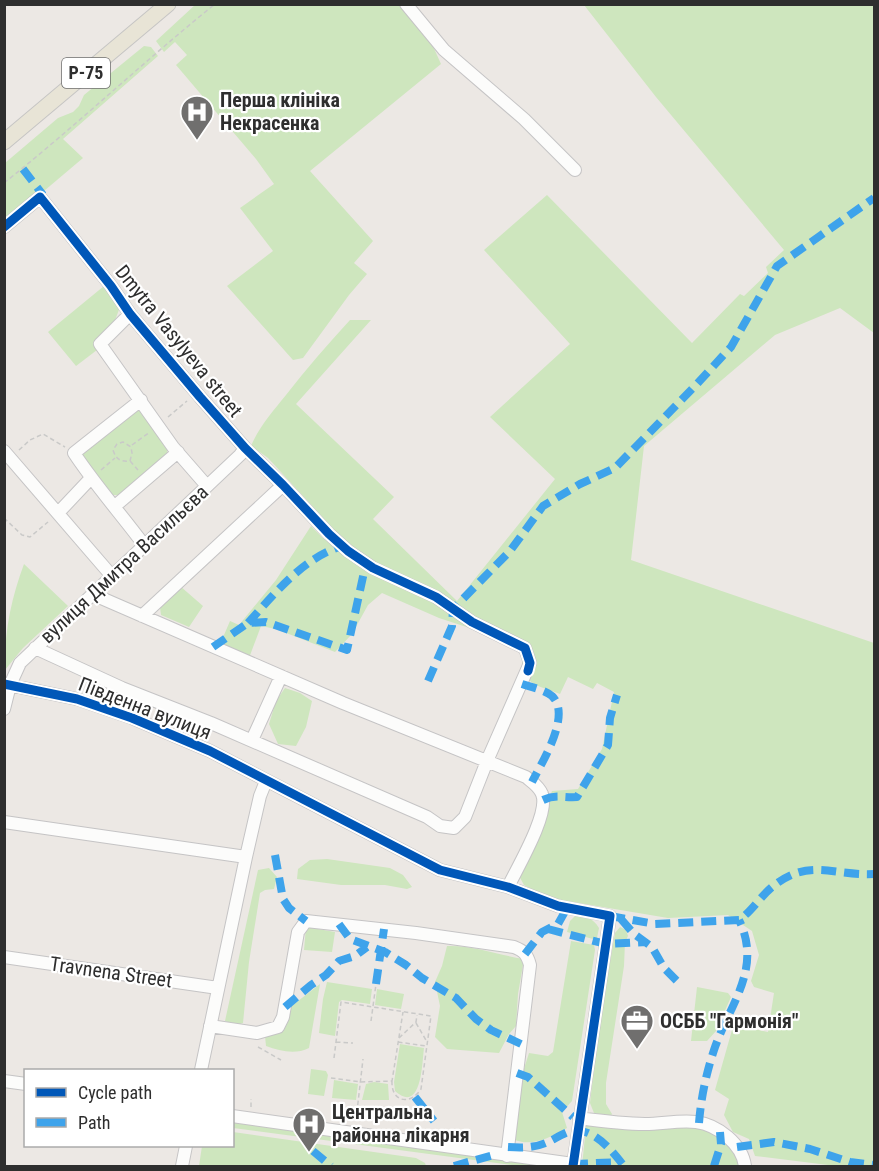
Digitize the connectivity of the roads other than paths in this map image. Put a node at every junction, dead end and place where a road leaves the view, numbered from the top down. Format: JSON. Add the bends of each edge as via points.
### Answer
{"nodes":[{"id":1,"x":168,"y":4,"type":"edge"},
{"id":2,"x":406,"y":4,"type":"edge"},
{"id":3,"x":4,"y":142,"type":"edge"},
{"id":4,"x":575,"y":170,"type":"dead end"},
{"id":5,"x":4,"y":227,"type":"edge"},
{"id":6,"x":130,"y":314,"type":"junction"},
{"id":7,"x":141,"y":400,"type":"junction"},
{"id":8,"x":245,"y":448,"type":"junction"},
{"id":9,"x":178,"y":452,"type":"junction"},
{"id":10,"x":7,"y":455,"type":"edge"},
{"id":11,"x":91,"y":478,"type":"junction"},
{"id":12,"x":283,"y":484,"type":"junction"},
{"id":13,"x":207,"y":486,"type":"junction"},
{"id":14,"x":115,"y":506,"type":"junction"},
{"id":15,"x":58,"y":513,"type":"junction"},
{"id":16,"x":144,"y":545,"type":"junction"},
{"id":17,"x":111,"y":575,"type":"junction"},
{"id":18,"x":92,"y":594,"type":"junction"},
{"id":19,"x":142,"y":616,"type":"junction"},
{"id":20,"x":35,"y":648,"type":"junction"},
{"id":21,"x":281,"y":676,"type":"junction"},
{"id":22,"x":7,"y":685,"type":"edge"},
{"id":23,"x":4,"y":709,"type":"edge"},
{"id":24,"x":252,"y":740,"type":"junction"},
{"id":25,"x":487,"y":761,"type":"junction"},
{"id":26,"x":266,"y":781,"type":"junction"},
{"id":27,"x":4,"y":822,"type":"edge"},
{"id":28,"x":246,"y":857,"type":"junction"},
{"id":29,"x":508,"y":887,"type":"junction"},
{"id":30,"x":4,"y":957,"type":"edge"},
{"id":31,"x":218,"y":988,"type":"junction"},
{"id":32,"x":210,"y":1026,"type":"junction"},
{"id":33,"x":201,"y":1069,"type":"edge"},
{"id":34,"x":4,"y":1081,"type":"edge"},
{"id":35,"x":24,"y":1084,"type":"edge"},
{"id":36,"x":234,"y":1116,"type":"edge"},
{"id":37,"x":579,"y":1118,"type":"junction"},
{"id":38,"x":186,"y":1147,"type":"edge"},
{"id":39,"x":507,"y":1156,"type":"junction"},
{"id":40,"x":573,"y":1166,"type":"edge"},
{"id":41,"x":182,"y":1167,"type":"edge"},
{"id":42,"x":745,"y":1167,"type":"edge"}],
"edges":[{"from":1,"to":3,"type":"main road","number":"Р-75"},
{"from":2,"to":4,"type":"street","via":[[444,50],[524,119]]},
{"from":5,"to":6,"type":"street","name":"Dmytra Vasylyeva street","via":[[40,197]]},
{"from":6,"to":7,"type":"street","via":[[100,344]]},
{"from":6,"to":8,"type":"street","name":"Dmytra Vasylyeva street"},
{"from":7,"to":9,"type":"street"},
{"from":7,"to":11,"type":"street","via":[[74,453]]},
{"from":8,"to":12,"type":"street","name":"Dmytra Vasylyeva street"},
{"from":8,"to":13,"type":"street","name":"вулиця Дмитра Васильєва"},
{"from":9,"to":13,"type":"street"},
{"from":9,"to":14,"type":"street"},
{"from":10,"to":15,"type":"street"},
{"from":11,"to":14,"type":"street"},
{"from":11,"to":15,"type":"street"},
{"from":12,"to":19,"type":"street"},
{"from":12,"to":25,"type":"street","name":"Dmytra Vasylyeva street","via":[[329,534],[373,568],[436,597],[472,622],[525,648],[530,663],[528,671]]},
{"from":13,"to":16,"type":"street","name":"вулиця Дмитра Васильєва"},
{"from":14,"to":16,"type":"street"},
{"from":15,"to":17,"type":"street"},
{"from":16,"to":17,"type":"street","name":"вулиця Дмитра Васильєва"},
{"from":17,"to":18,"type":"street","name":"вулиця Дмитра Васильєва"},
{"from":18,"to":19,"type":"street"},
{"from":18,"to":20,"type":"street","name":"вулиця Дмитра Васильєва"},
{"from":19,"to":21,"type":"street"},
{"from":20,"to":22,"type":"street","name":"вулиця Дмитра Васильєва"},
{"from":20,"to":24,"type":"street"},
{"from":21,"to":24,"type":"street"},
{"from":21,"to":25,"type":"street"},
{"from":22,"to":23,"type":"street","name":"вулиця Дмитра Васильєва"},
{"from":22,"to":26,"type":"street","name":"Південна вулиця","via":[[76,699],[132,718],[210,751]]},
{"from":24,"to":25,"type":"street","via":[[440,826],[454,828],[465,816]]},
{"from":25,"to":29,"type":"street","via":[[526,777],[543,795],[539,820]]},
{"from":26,"to":28,"type":"street"},
{"from":26,"to":29,"type":"street","name":"Південна вулиця","via":[[440,870]]},
{"from":27,"to":28,"type":"street"},
{"from":28,"to":31,"type":"street"},
{"from":29,"to":37,"type":"street","name":"Південна вулиця","via":[[558,906],[610,916]]},
{"from":30,"to":31,"type":"street","name":"Travnena Street"},
{"from":31,"to":32,"type":"street"},
{"from":32,"to":33,"type":"street"},
{"from":32,"to":39,"type":"street","via":[[257,1033],[278,1027],[284,1017],[298,932],[306,921],[523,950],[530,965]]},
{"from":34,"to":35,"type":"street"},
{"from":36,"to":39,"type":"street"},
{"from":37,"to":40,"type":"street"},
{"from":37,"to":42,"type":"street","via":[[645,1124],[699,1123],[729,1137]]},
{"from":38,"to":41,"type":"street"},
{"from":39,"to":40,"type":"street"}]}
